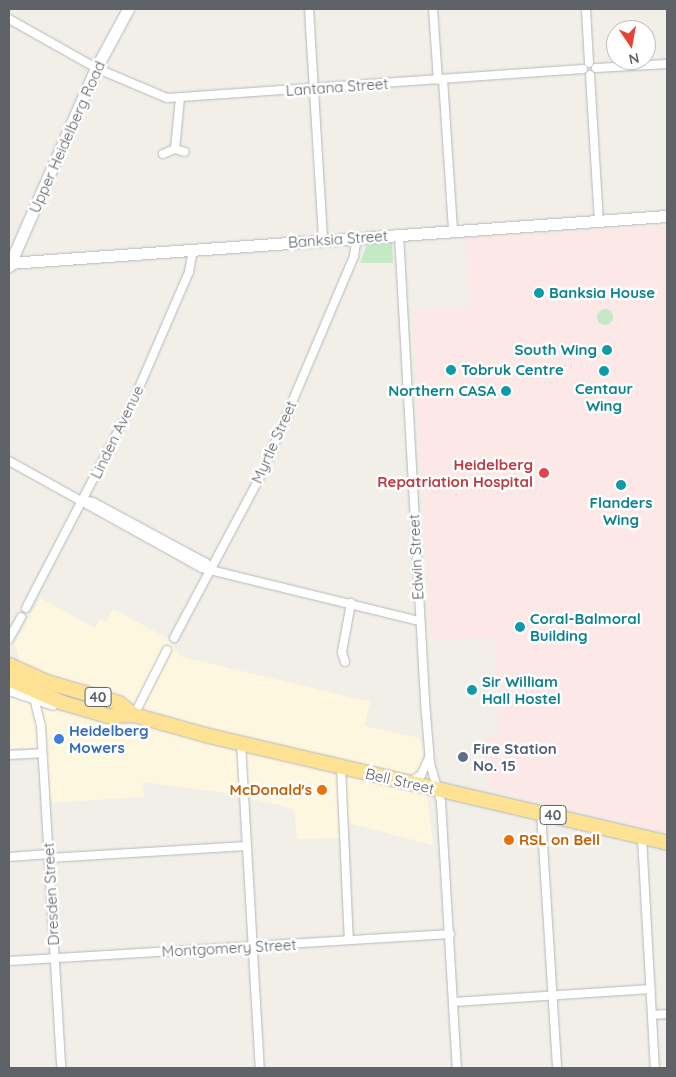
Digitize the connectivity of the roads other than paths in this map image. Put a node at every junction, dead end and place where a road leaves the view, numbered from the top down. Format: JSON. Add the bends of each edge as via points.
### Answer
{"nodes":[{"id":1,"x":128,"y":9,"type":"edge"},
{"id":2,"x":309,"y":9,"type":"edge"},
{"id":3,"x":433,"y":9,"type":"edge"},
{"id":4,"x":586,"y":9,"type":"edge"},
{"id":5,"x":9,"y":19,"type":"edge"},
{"id":6,"x":667,"y":64,"type":"edge"},
{"id":7,"x":592,"y":66,"type":"junction"},
{"id":8,"x":96,"y":68,"type":"junction"},
{"id":9,"x":584,"y":69,"type":"junction"},
{"id":10,"x":590,"y":75,"type":"junction"},
{"id":11,"x":440,"y":80,"type":"junction"},
{"id":12,"x":314,"y":89,"type":"junction"},
{"id":13,"x":180,"y":98,"type":"junction"},
{"id":14,"x":175,"y":149,"type":"junction"},
{"id":15,"x":186,"y":152,"type":"dead end"},
{"id":16,"x":163,"y":154,"type":"dead end"},
{"id":17,"x":667,"y":216,"type":"edge"},
{"id":18,"x":599,"y":221,"type":"junction"},
{"id":19,"x":453,"y":231,"type":"junction"},
{"id":20,"x":399,"y":235,"type":"junction"},
{"id":21,"x":356,"y":238,"type":"junction"},
{"id":22,"x":323,"y":240,"type":"junction"},
{"id":23,"x":194,"y":250,"type":"junction"},
{"id":24,"x":9,"y":264,"type":"edge"},
{"id":25,"x":9,"y":461,"type":"edge"},
{"id":26,"x":82,"y":500,"type":"junction"},
{"id":27,"x":211,"y":569,"type":"junction"},
{"id":28,"x":351,"y":603,"type":"junction"},
{"id":29,"x":26,"y":608,"type":"dead end"},
{"id":30,"x":21,"y":617,"type":"dead end"},
{"id":31,"x":420,"y":621,"type":"junction"},
{"id":32,"x":174,"y":638,"type":"dead end"},
{"id":33,"x":9,"y":639,"type":"edge"},
{"id":34,"x":168,"y":650,"type":"dead end"},
{"id":35,"x":9,"y":656,"type":"edge"},
{"id":36,"x":345,"y":662,"type":"dead end"},
{"id":37,"x":9,"y":665,"type":"edge"},
{"id":38,"x":9,"y":679,"type":"edge"},
{"id":39,"x":59,"y":686,"type":"junction"},
{"id":40,"x":9,"y":689,"type":"edge"},
{"id":41,"x":34,"y":698,"type":"junction"},
{"id":42,"x":54,"y":704,"type":"junction"},
{"id":43,"x":77,"y":707,"type":"junction"},
{"id":44,"x":134,"y":715,"type":"junction"},
{"id":45,"x":41,"y":719,"type":"junction"},
{"id":46,"x":241,"y":743,"type":"junction"},
{"id":47,"x":42,"y":753,"type":"junction"},
{"id":48,"x":9,"y":755,"type":"edge"},
{"id":49,"x":430,"y":758,"type":"junction"},
{"id":50,"x":341,"y":767,"type":"junction"},
{"id":51,"x":407,"y":782,"type":"junction"},
{"id":52,"x":437,"y":789,"type":"junction"},
{"id":53,"x":541,"y":812,"type":"junction"},
{"id":54,"x":642,"y":838,"type":"junction"},
{"id":55,"x":667,"y":844,"type":"edge"},
{"id":56,"x":247,"y":846,"type":"junction"},
{"id":57,"x":49,"y":856,"type":"junction"},
{"id":58,"x":9,"y":857,"type":"edge"},
{"id":59,"x":450,"y":934,"type":"junction"},
{"id":60,"x":350,"y":940,"type":"junction"},
{"id":61,"x":253,"y":946,"type":"junction"},
{"id":62,"x":54,"y":958,"type":"junction"},
{"id":63,"x":9,"y":961,"type":"edge"},
{"id":64,"x":650,"y":989,"type":"junction"},
{"id":65,"x":552,"y":995,"type":"junction"},
{"id":66,"x":454,"y":1002,"type":"junction"},
{"id":67,"x":667,"y":1014,"type":"edge"},
{"id":68,"x":652,"y":1015,"type":"junction"},
{"id":69,"x":61,"y":1068,"type":"edge"},
{"id":70,"x":260,"y":1068,"type":"edge"},
{"id":71,"x":453,"y":1068,"type":"edge"},
{"id":72,"x":457,"y":1068,"type":"edge"},
{"id":73,"x":557,"y":1068,"type":"edge"},
{"id":74,"x":655,"y":1068,"type":"edge"}],
"edges":[{"from":1,"to":8,"type":"street","name":"Upper Heidelberg Road"},
{"from":2,"to":12,"type":"street"},
{"from":3,"to":11,"type":"street"},
{"from":4,"to":7,"type":"street"},
{"from":5,"to":8,"type":"street","name":"Lantana Street"},
{"from":6,"to":7,"type":"street"},
{"from":7,"to":9,"type":"street"},
{"from":7,"to":10,"type":"street"},
{"from":8,"to":13,"type":"street","name":"Lantana Street","via":[[168,98]]},
{"from":8,"to":24,"type":"street","name":"Upper Heidelberg Road"},
{"from":9,"to":10,"type":"street"},
{"from":9,"to":11,"type":"street","name":"Lantana Street"},
{"from":10,"to":18,"type":"street"},
{"from":11,"to":12,"type":"street","name":"Lantana Street"},
{"from":11,"to":19,"type":"street"},
{"from":12,"to":13,"type":"street","name":"Lantana Street"},
{"from":12,"to":22,"type":"street"},
{"from":13,"to":14,"type":"street"},
{"from":14,"to":15,"type":"street"},
{"from":14,"to":16,"type":"street"},
{"from":17,"to":18,"type":"street","name":"Banksia Street"},
{"from":18,"to":19,"type":"street","name":"Banksia Street"},
{"from":19,"to":20,"type":"street","name":"Banksia Street"},
{"from":20,"to":21,"type":"street","name":"Banksia Street"},
{"from":20,"to":31,"type":"street","name":"Edwin Street"},
{"from":21,"to":22,"type":"street","name":"Banksia Street"},
{"from":21,"to":27,"type":"street","name":"Myrtle Street","via":[[354,256],[262,473]]},
{"from":22,"to":23,"type":"street","name":"Banksia Street"},
{"from":23,"to":24,"type":"street","name":"Banksia Street"},
{"from":23,"to":26,"type":"street","name":"Linden Avenue","via":[[190,272],[132,406]]},
{"from":25,"to":26,"type":"street"},
{"from":26,"to":27,"type":"street","via":[[93,502],[206,563]]},
{"from":26,"to":29,"type":"street","name":"Linden Avenue"},
{"from":27,"to":28,"type":"street"},
{"from":27,"to":32,"type":"street","name":"Myrtle Street"},
{"from":28,"to":31,"type":"street"},
{"from":28,"to":36,"type":"street","via":[[342,652]]},
{"from":30,"to":33,"type":"street"},
{"from":31,"to":49,"type":"street","name":"Edwin Street"},
{"from":34,"to":44,"type":"street"},
{"from":35,"to":39,"type":"highway"},
{"from":37,"to":39,"type":"highway","number":"40"},
{"from":38,"to":43,"type":"highway","number":"40"},
{"from":39,"to":44,"type":"highway","name":"Bell Street","number":"40","via":[[119,703]]},
{"from":40,"to":41,"type":"street","name":"Bell Street"},
{"from":41,"to":42,"type":"street","name":"Bell Street"},
{"from":41,"to":45,"type":"street","name":"Dresden Street"},
{"from":42,"to":43,"type":"street","name":"Bell Street"},
{"from":42,"to":45,"type":"street","via":[[46,709]]},
{"from":43,"to":44,"type":"highway","name":"Bell Street","number":"40","via":[[114,716]]},
{"from":44,"to":46,"type":"highway","name":"Bell Street","number":"40"},
{"from":45,"to":47,"type":"street","name":"Dresden Street"},
{"from":46,"to":50,"type":"highway","name":"Bell Street","number":"40"},
{"from":46,"to":56,"type":"street"},
{"from":47,"to":48,"type":"street"},
{"from":47,"to":57,"type":"street","name":"Dresden Street"},
{"from":49,"to":51,"type":"street","via":[[421,775]]},
{"from":49,"to":52,"type":"street","name":"Edwin Street"},
{"from":50,"to":51,"type":"highway","name":"Bell Street","number":"40"},
{"from":50,"to":60,"type":"street"},
{"from":51,"to":52,"type":"highway","name":"Bell Street","number":"40"},
{"from":52,"to":53,"type":"highway","name":"Bell Street","number":"40"},
{"from":52,"to":59,"type":"street","name":"Edwin Street","via":[[442,802]]},
{"from":53,"to":54,"type":"highway","name":"Bell Street","number":"40"},
{"from":53,"to":65,"type":"street"},
{"from":54,"to":55,"type":"highway","name":"Bell Street","number":"40"},
{"from":54,"to":64,"type":"street"},
{"from":56,"to":57,"type":"street"},
{"from":56,"to":61,"type":"street"},
{"from":57,"to":58,"type":"street"},
{"from":57,"to":62,"type":"street","name":"Dresden Street"},
{"from":59,"to":60,"type":"street","name":"Montgomery Street"},
{"from":59,"to":66,"type":"street","name":"Edwin Street"},
{"from":60,"to":61,"type":"street","name":"Montgomery Street"},
{"from":61,"to":62,"type":"street","name":"Montgomery Street"},
{"from":61,"to":70,"type":"street"},
{"from":62,"to":63,"type":"street","name":"Montgomery Street"},
{"from":62,"to":69,"type":"street","name":"Dresden Street"},
{"from":64,"to":65,"type":"street"},
{"from":64,"to":68,"type":"street"},
{"from":65,"to":66,"type":"street"},
{"from":65,"to":73,"type":"street"},
{"from":66,"to":72,"type":"street","name":"Edwin Street"},
{"from":67,"to":68,"type":"street"},
{"from":68,"to":74,"type":"street"},
{"from":71,"to":72,"type":"street"}]}
